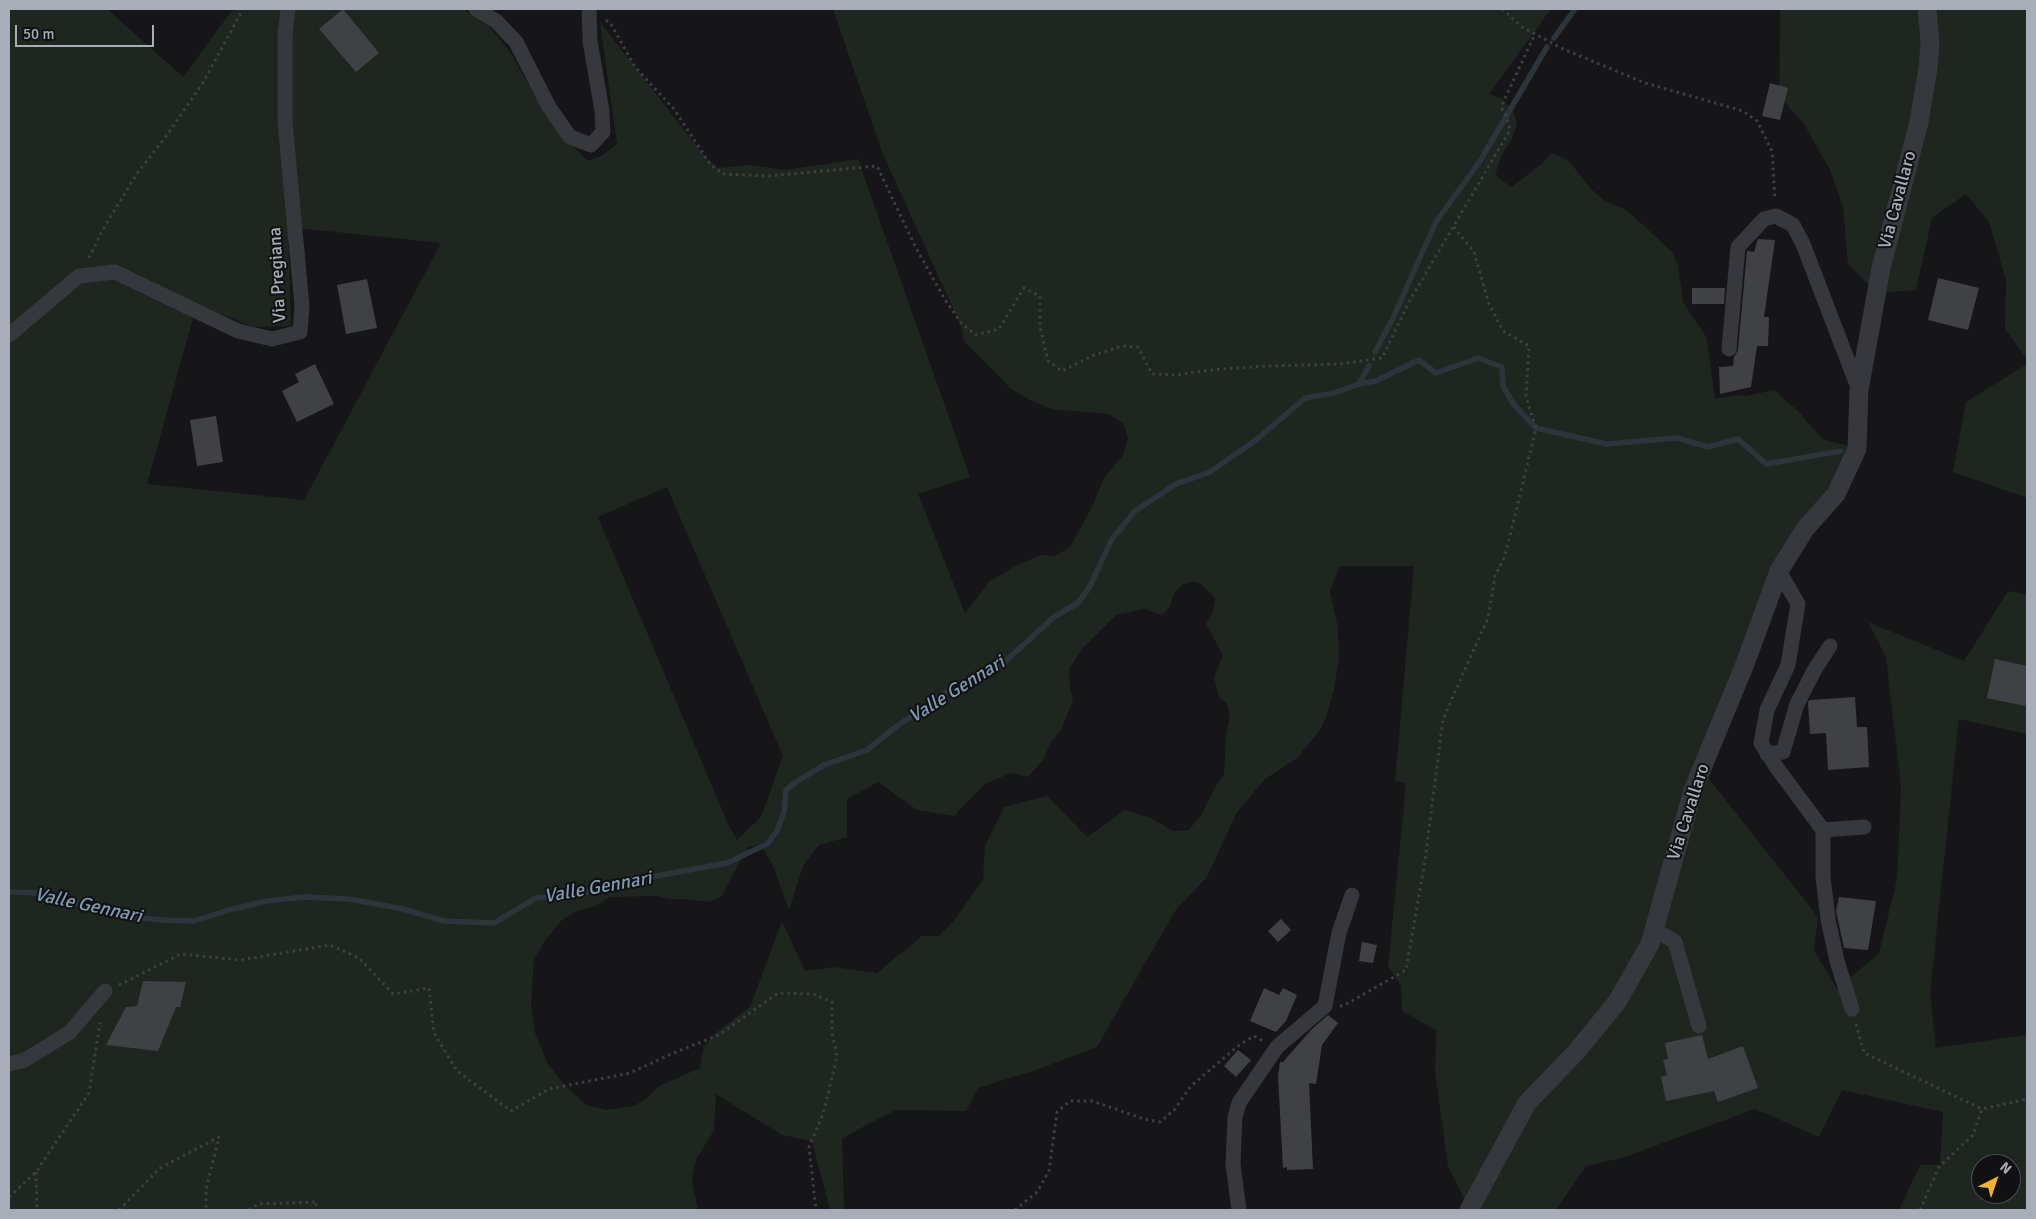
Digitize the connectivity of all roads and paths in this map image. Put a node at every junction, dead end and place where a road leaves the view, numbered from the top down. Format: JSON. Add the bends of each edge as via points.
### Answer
{"nodes":[{"id":1,"x":243,"y":9,"type":"edge"},
{"id":2,"x":288,"y":9,"type":"edge"},
{"id":3,"x":476,"y":9,"type":"edge"},
{"id":4,"x":589,"y":9,"type":"edge"},
{"id":5,"x":1502,"y":9,"type":"edge"},
{"id":6,"x":1927,"y":9,"type":"edge"},
{"id":7,"x":605,"y":19,"type":"dead end"},
{"id":8,"x":1535,"y":34,"type":"junction"},
{"id":9,"x":1776,"y":216,"type":"junction"},
{"id":10,"x":1454,"y":227,"type":"junction"},
{"id":11,"x":79,"y":276,"type":"junction"},
{"id":12,"x":9,"y":335,"type":"edge"},
{"id":13,"x":1730,"y":349,"type":"dead end"},
{"id":14,"x":1858,"y":390,"type":"junction"},
{"id":15,"x":1779,"y":571,"type":"junction"},
{"id":16,"x":1830,"y":646,"type":"dead end"},
{"id":17,"x":1768,"y":754,"type":"junction"},
{"id":18,"x":1864,"y":827,"type":"dead end"},
{"id":19,"x":1823,"y":830,"type":"junction"},
{"id":20,"x":1352,"y":895,"type":"dead end"},
{"id":21,"x":1654,"y":929,"type":"junction"},
{"id":22,"x":105,"y":991,"type":"junction"},
{"id":23,"x":1325,"y":1006,"type":"junction"},
{"id":24,"x":1852,"y":1009,"type":"joint"},
{"id":25,"x":1699,"y":1026,"type":"dead end"},
{"id":26,"x":1277,"y":1048,"type":"junction"},
{"id":27,"x":9,"y":1064,"type":"edge"},
{"id":28,"x":2027,"y":1099,"type":"edge"},
{"id":29,"x":1982,"y":1108,"type":"junction"},
{"id":30,"x":36,"y":1172,"type":"junction"},
{"id":31,"x":9,"y":1197,"type":"edge"},
{"id":32,"x":37,"y":1210,"type":"edge"},
{"id":33,"x":118,"y":1210,"type":"edge"},
{"id":34,"x":206,"y":1210,"type":"edge"},
{"id":35,"x":249,"y":1210,"type":"edge"},
{"id":36,"x":314,"y":1210,"type":"edge"},
{"id":37,"x":816,"y":1210,"type":"edge"},
{"id":38,"x":1015,"y":1210,"type":"edge"},
{"id":39,"x":1239,"y":1210,"type":"edge"},
{"id":40,"x":1468,"y":1210,"type":"edge"},
{"id":41,"x":1920,"y":1210,"type":"edge"}],
"edges":[{"from":1,"to":11,"type":"path","via":[[204,81],[138,172]]},
{"from":2,"to":11,"type":"street","name":"Via Pregiana","via":[[285,122],[302,306],[300,332],[272,339],[238,331],[115,272]]},
{"from":3,"to":4,"type":"street","via":[[496,21],[516,42],[549,107],[570,137],[591,144],[603,132],[590,41]]},
{"from":5,"to":8,"type":"path"},
{"from":6,"to":14,"type":"street","name":"Via Cavallaro","via":[[1930,43],[1919,122],[1881,268]]},
{"from":7,"to":10,"type":"path","via":[[635,67],[674,109],[710,164],[722,174],[769,176],[877,166],[915,246],[961,323],[976,335],[999,329],[1024,288],[1040,296],[1040,327],[1048,361],[1062,371],[1094,354],[1122,346],[1138,347],[1152,374],[1339,364],[1382,358],[1409,302]]},
{"from":8,"to":9,"type":"path","via":[[1645,83],[1743,111],[1757,121],[1772,151]]},
{"from":8,"to":10,"type":"path","via":[[1501,107],[1510,130]]},
{"from":9,"to":13,"type":"street","via":[[1764,219],[1738,248]]},
{"from":9,"to":14,"type":"street","name":"Via Cavallaro","via":[[1793,225],[1803,244]]},
{"from":10,"to":23,"type":"path","via":[[1474,252],[1489,304],[1503,330],[1530,346],[1526,397],[1536,428],[1504,558],[1495,576],[1488,618],[1443,718],[1425,861],[1406,970],[1343,1006]]},
{"from":11,"to":12,"type":"street"},
{"from":14,"to":15,"type":"street","name":"Via Cavallaro","via":[[1857,448],[1836,494],[1805,529]]},
{"from":15,"to":17,"type":"street","via":[[1798,604],[1788,665],[1767,710],[1761,743]]},
{"from":15,"to":21,"type":"street","name":"Via Cavallaro","via":[[1745,664],[1692,790]]},
{"from":16,"to":17,"type":"street","via":[[1797,704],[1783,752]]},
{"from":17,"to":19,"type":"street"},
{"from":18,"to":19,"type":"street"},
{"from":19,"to":24,"type":"street","via":[[1823,877],[1828,919]]},
{"from":20,"to":23,"type":"street","via":[[1340,933]]},
{"from":21,"to":25,"type":"street","via":[[1675,942]]},
{"from":21,"to":40,"type":"street","name":"Via Cavallaro","via":[[1650,944],[1617,1002],[1578,1051],[1527,1103]]},
{"from":22,"to":27,"type":"street","via":[[70,1032],[25,1060]]},
{"from":22,"to":30,"type":"path","via":[[89,1093]]},
{"from":22,"to":37,"type":"path","via":[[181,954],[240,960],[330,945],[359,958],[393,994],[429,988],[434,1033],[457,1071],[511,1111],[550,1089],[630,1073],[719,1035],[778,993],[812,994],[832,1002],[832,1032],[837,1057],[823,1114],[809,1147]]},
{"from":23,"to":26,"type":"street"},
{"from":24,"to":29,"type":"path","via":[[1864,1052]]},
{"from":26,"to":38,"type":"path","via":[[1254,1036],[1238,1046],[1191,1086],[1174,1110],[1160,1122],[1092,1101],[1070,1101],[1057,1112],[1048,1171],[1038,1192]]},
{"from":26,"to":39,"type":"street","via":[[1239,1103],[1235,1117],[1233,1164]]},
{"from":28,"to":29,"type":"path"},
{"from":29,"to":41,"type":"path","via":[[1973,1135],[1939,1167]]},
{"from":30,"to":31,"type":"path"},
{"from":30,"to":32,"type":"path"},
{"from":33,"to":34,"type":"path","via":[[160,1168],[219,1137],[206,1189]]},
{"from":35,"to":36,"type":"path","via":[[258,1204],[317,1202]]}]}
